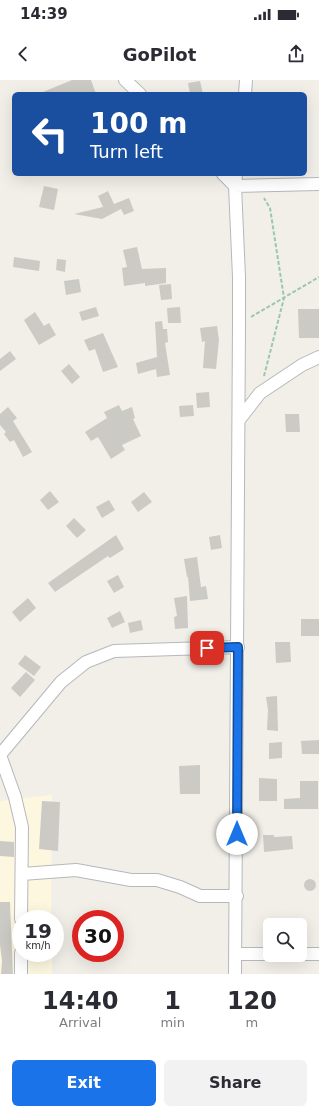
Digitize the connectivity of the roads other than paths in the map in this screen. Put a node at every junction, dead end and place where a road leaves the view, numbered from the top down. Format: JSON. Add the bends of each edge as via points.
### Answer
{"nodes":[{"id":1,"x":125,"y":80,"type":"edge"},
{"id":2,"x":246,"y":80,"type":"edge"},
{"id":3,"x":138,"y":92,"type":"edge"},
{"id":4,"x":245,"y":92,"type":"edge"},
{"id":5,"x":225,"y":176,"type":"edge"},
{"id":6,"x":236,"y":176,"type":"edge"},
{"id":7,"x":319,"y":184,"type":"edge"},
{"id":8,"x":235,"y":186,"type":"junction"},
{"id":9,"x":319,"y":357,"type":"edge"},
{"id":10,"x":239,"y":420,"type":"junction"},
{"id":11,"x":238,"y":647,"type":"junction"},
{"id":12,"x":0,"y":755,"type":"edge"},
{"id":13,"x":22,"y":874,"type":"junction"},
{"id":14,"x":237,"y":896,"type":"junction"},
{"id":15,"x":22,"y":910,"type":"edge"},
{"id":16,"x":235,"y":954,"type":"junction"},
{"id":17,"x":263,"y":954,"type":"edge"},
{"id":18,"x":307,"y":954,"type":"edge"},
{"id":19,"x":319,"y":954,"type":"edge"},
{"id":20,"x":21,"y":962,"type":"edge"},
{"id":21,"x":21,"y":974,"type":"edge"},
{"id":22,"x":235,"y":974,"type":"edge"}],
"edges":[{"from":1,"to":3,"type":"street"},
{"from":2,"to":4,"type":"street"},
{"from":5,"to":8,"type":"street"},
{"from":6,"to":8,"type":"street"},
{"from":7,"to":8,"type":"street"},
{"from":8,"to":10,"type":"street","via":[[240,277]]},
{"from":9,"to":10,"type":"street","via":[[302,365],[260,393]]},
{"from":10,"to":11,"type":"street"},
{"from":11,"to":12,"type":"street","via":[[114,651],[86,662],[61,682]]},
{"from":11,"to":14,"type":"street"},
{"from":12,"to":13,"type":"street","via":[[15,797],[22,827]]},
{"from":13,"to":14,"type":"street","via":[[76,870],[131,880],[157,880],[200,896]]},
{"from":13,"to":15,"type":"street"},
{"from":14,"to":16,"type":"street"},
{"from":16,"to":17,"type":"street"},
{"from":16,"to":22,"type":"street"},
{"from":18,"to":19,"type":"street"},
{"from":20,"to":21,"type":"street"}]}
